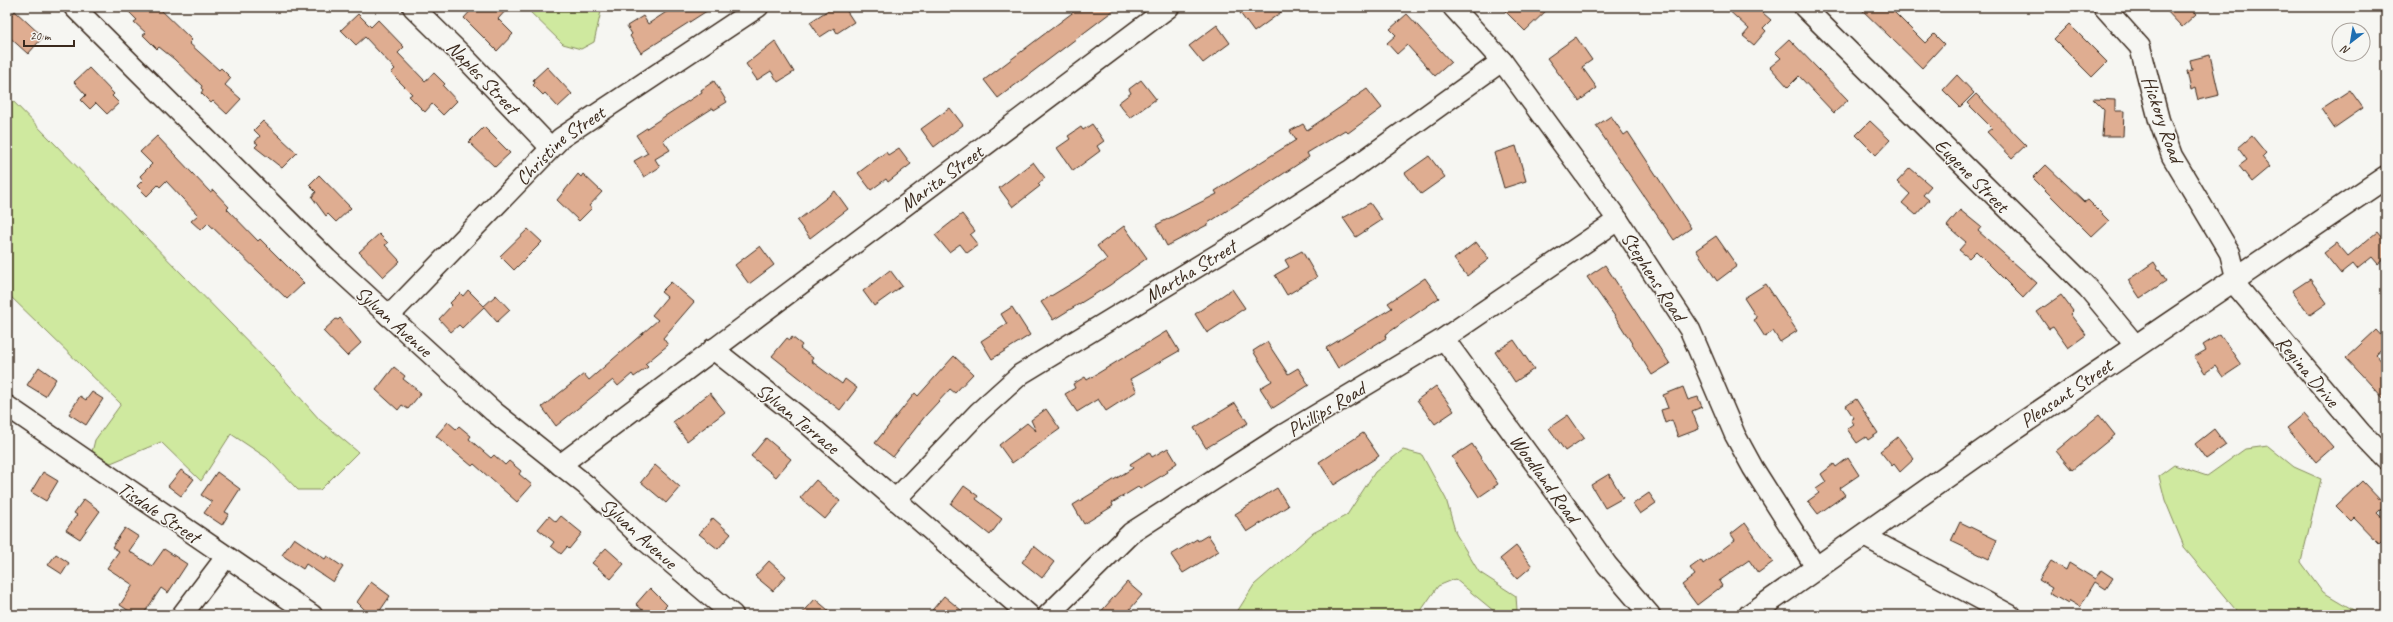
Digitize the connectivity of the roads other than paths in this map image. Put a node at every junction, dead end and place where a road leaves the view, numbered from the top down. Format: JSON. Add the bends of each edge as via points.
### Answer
{"nodes":[{"id":1,"x":74,"y":7,"type":"edge"},
{"id":2,"x":413,"y":7,"type":"edge"},
{"id":3,"x":758,"y":7,"type":"edge"},
{"id":4,"x":1169,"y":7,"type":"edge"},
{"id":5,"x":1453,"y":7,"type":"edge"},
{"id":6,"x":1804,"y":7,"type":"edge"},
{"id":7,"x":2104,"y":7,"type":"edge"},
{"id":8,"x":1502,"y":61,"type":"junction"},
{"id":9,"x":551,"y":148,"type":"junction"},
{"id":10,"x":2386,"y":177,"type":"edge"},
{"id":11,"x":1618,"y":220,"type":"junction"},
{"id":12,"x":2237,"y":280,"type":"junction"},
{"id":13,"x":389,"y":316,"type":"junction"},
{"id":14,"x":1444,"y":339,"type":"junction"},
{"id":15,"x":2136,"y":346,"type":"junction"},
{"id":16,"x":713,"y":349,"type":"junction"},
{"id":17,"x":7,"y":406,"type":"edge"},
{"id":18,"x":2386,"y":459,"type":"edge"},
{"id":19,"x":560,"y":465,"type":"junction"},
{"id":20,"x":895,"y":500,"type":"junction"},
{"id":21,"x":1864,"y":536,"type":"junction"},
{"id":22,"x":226,"y":557,"type":"junction"},
{"id":23,"x":1817,"y":569,"type":"junction"},
{"id":24,"x":182,"y":615,"type":"edge"},
{"id":25,"x":312,"y":615,"type":"edge"},
{"id":26,"x":733,"y":615,"type":"edge"},
{"id":27,"x":1029,"y":615,"type":"edge"},
{"id":28,"x":1048,"y":615,"type":"edge"},
{"id":29,"x":1650,"y":615,"type":"edge"},
{"id":30,"x":1750,"y":615,"type":"edge"},
{"id":31,"x":2010,"y":615,"type":"edge"}],
"edges":[{"from":1,"to":13,"type":"street","name":"Sylvan Avenue","via":[[322,254]]},
{"from":2,"to":9,"type":"street","name":"Naples Street"},
{"from":3,"to":9,"type":"street","name":"Christine Street","via":[[659,74],[617,99],[561,138]]},
{"from":4,"to":16,"type":"street","name":"Marita Street"},
{"from":5,"to":8,"type":"street","name":"Stephens Road"},
{"from":6,"to":15,"type":"street","name":"Eugene Street","via":[[2088,288]]},
{"from":7,"to":12,"type":"street","name":"Hickory Road","via":[[2140,47],[2172,156],[2230,253]]},
{"from":8,"to":11,"type":"street","name":"Stephens Road"},
{"from":8,"to":20,"type":"street","name":"Martha Street","via":[[1349,171],[1253,233],[1021,374],[979,412]]},
{"from":9,"to":13,"type":"street","name":"Christine Street"},
{"from":10,"to":12,"type":"street","name":"Pleasant Street"},
{"from":11,"to":14,"type":"street","name":"Phillips Road"},
{"from":11,"to":23,"type":"street","name":"Stephens Road","via":[[1690,330],[1735,435]]},
{"from":12,"to":15,"type":"street","name":"Pleasant Street"},
{"from":12,"to":18,"type":"street","name":"Regina Drive","via":[[2239,289],[2292,353]]},
{"from":13,"to":19,"type":"street","name":"Sylvan Avenue","via":[[493,411]]},
{"from":14,"to":28,"type":"street","name":"Phillips Road","via":[[1286,433],[1131,533]]},
{"from":14,"to":29,"type":"street","name":"Woodland Road","via":[[1607,565]]},
{"from":15,"to":21,"type":"street","name":"Pleasant Street"},
{"from":16,"to":19,"type":"street"},
{"from":16,"to":20,"type":"street","name":"Sylvan Terrace","via":[[808,424]]},
{"from":17,"to":22,"type":"street","name":"Tisdale Street"},
{"from":19,"to":26,"type":"street","name":"Sylvan Avenue"},
{"from":20,"to":27,"type":"street","name":"Sylvan Terrace"},
{"from":21,"to":23,"type":"street","name":"Pleasant Street"},
{"from":21,"to":31,"type":"street"},
{"from":22,"to":24,"type":"street"},
{"from":22,"to":25,"type":"street","name":"Tisdale Street"},
{"from":23,"to":30,"type":"street","name":"Pleasant Street"}]}
